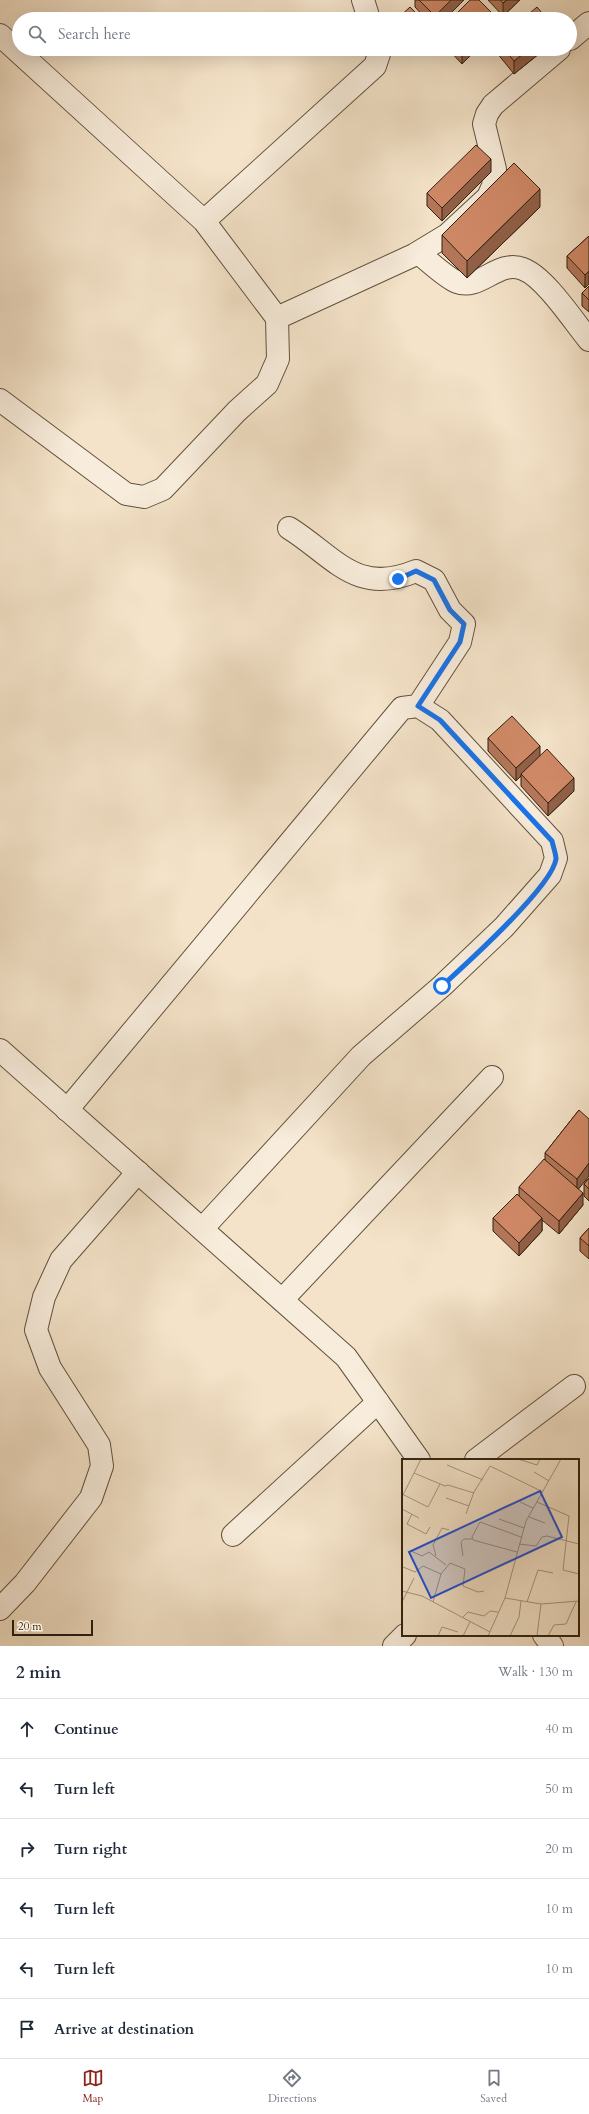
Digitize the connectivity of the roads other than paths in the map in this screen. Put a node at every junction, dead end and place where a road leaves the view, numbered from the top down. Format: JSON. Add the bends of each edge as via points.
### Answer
{"nodes":[{"id":1,"x":363,"y":0,"type":"edge"},
{"id":2,"x":367,"y":12,"type":"edge"},
{"id":3,"x":589,"y":23,"type":"edge"},
{"id":4,"x":577,"y":33,"type":"edge"},
{"id":5,"x":0,"y":35,"type":"edge"},
{"id":6,"x":12,"y":46,"type":"edge"},
{"id":7,"x":23,"y":56,"type":"edge"},
{"id":8,"x":378,"y":56,"type":"edge"},
{"id":9,"x":551,"y":56,"type":"edge"},
{"id":10,"x":204,"y":221,"type":"junction"},
{"id":11,"x":418,"y":252,"type":"junction"},
{"id":12,"x":277,"y":318,"type":"junction"},
{"id":13,"x":589,"y":340,"type":"edge"},
{"id":14,"x":0,"y":400,"type":"edge"},
{"id":15,"x":289,"y":528,"type":"dead end"},
{"id":16,"x":418,"y":706,"type":"junction"},
{"id":17,"x":0,"y":1050,"type":"edge"},
{"id":18,"x":492,"y":1077,"type":"dead end"},
{"id":19,"x":67,"y":1110,"type":"junction"},
{"id":20,"x":138,"y":1172,"type":"junction"},
{"id":21,"x":202,"y":1229,"type":"junction"},
{"id":22,"x":282,"y":1300,"type":"junction"},
{"id":23,"x":574,"y":1386,"type":"dead end"},
{"id":24,"x":378,"y":1402,"type":"junction"},
{"id":25,"x":418,"y":1459,"type":"edge"},
{"id":26,"x":477,"y":1459,"type":"edge"},
{"id":27,"x":233,"y":1535,"type":"dead end"},
{"id":28,"x":0,"y":1609,"type":"edge"},
{"id":29,"x":404,"y":1636,"type":"edge"},
{"id":30,"x":545,"y":1636,"type":"edge"},
{"id":31,"x":394,"y":1646,"type":"edge"},
{"id":32,"x":552,"y":1646,"type":"edge"}],
"edges":[{"from":1,"to":2,"type":"street"},
{"from":3,"to":4,"type":"street"},
{"from":5,"to":6,"type":"street"},
{"from":7,"to":10,"type":"street"},
{"from":8,"to":10,"type":"street","via":[[375,66]]},
{"from":9,"to":11,"type":"street","via":[[493,105],[487,114],[484,124],[495,169],[494,186],[488,197],[447,234]]},
{"from":10,"to":12,"type":"street"},
{"from":11,"to":12,"type":"street"},
{"from":11,"to":13,"type":"street","via":[[456,282],[469,284],[506,266],[523,268],[540,280]]},
{"from":12,"to":14,"type":"street","via":[[278,359],[267,384],[237,411],[163,489],[144,497],[126,494]]},
{"from":15,"to":16,"type":"street","via":[[346,570],[366,578],[398,579],[416,571],[434,580],[450,610],[464,624],[460,642]]},
{"from":16,"to":19,"type":"street","via":[[402,708]]},
{"from":16,"to":21,"type":"street","via":[[440,720],[552,841],[556,858],[550,875],[504,927],[454,976],[361,1056]]},
{"from":17,"to":19,"type":"street"},
{"from":18,"to":22,"type":"street"},
{"from":19,"to":20,"type":"street"},
{"from":20,"to":21,"type":"street"},
{"from":20,"to":28,"type":"street","via":[[61,1260],[44,1297],[36,1330],[50,1368],[99,1445],[102,1466],[91,1498],[25,1582]]},
{"from":21,"to":22,"type":"street"},
{"from":22,"to":24,"type":"street","via":[[346,1357]]},
{"from":23,"to":26,"type":"street"},
{"from":24,"to":25,"type":"street"},
{"from":24,"to":27,"type":"street"},
{"from":29,"to":31,"type":"street"},
{"from":30,"to":32,"type":"street"}]}
